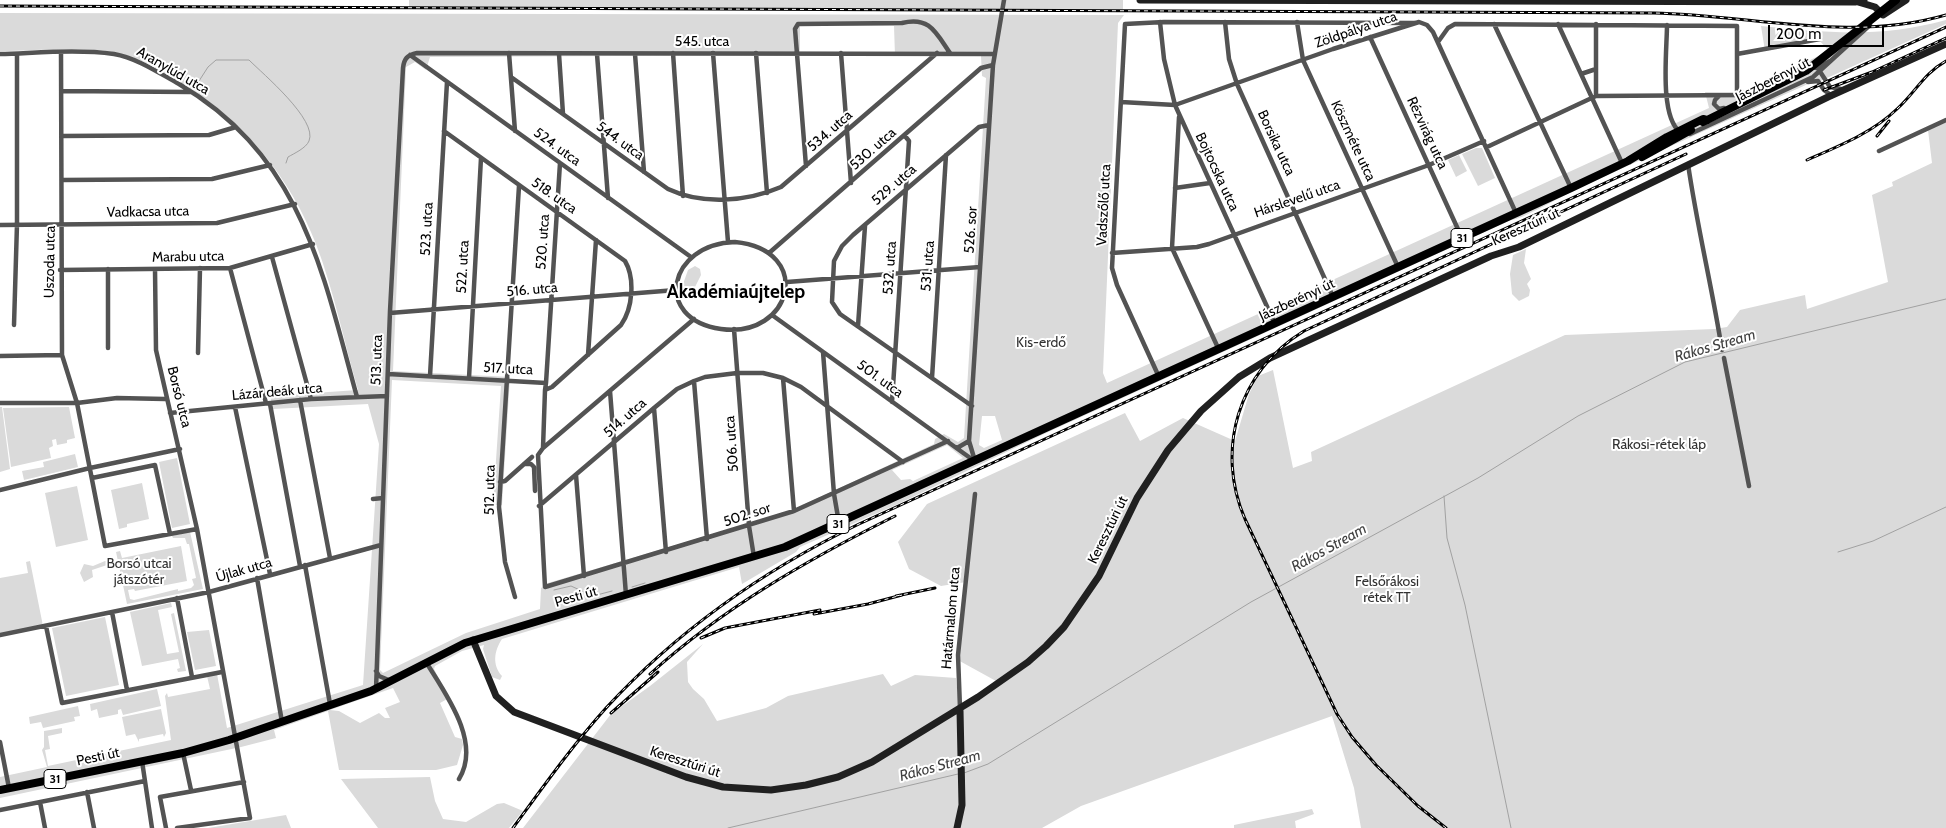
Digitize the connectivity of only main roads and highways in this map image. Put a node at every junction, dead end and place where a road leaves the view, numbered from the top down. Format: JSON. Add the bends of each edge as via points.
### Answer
{"nodes":[{"id":1,"x":1140,"y":0,"type":"edge"},
{"id":2,"x":1463,"y":0,"type":"edge"},
{"id":3,"x":1864,"y":0,"type":"edge"},
{"id":4,"x":1896,"y":0,"type":"edge"},
{"id":5,"x":1906,"y":0,"type":"edge"},
{"id":6,"x":1538,"y":1,"type":"edge"},
{"id":7,"x":1855,"y":2,"type":"junction"},
{"id":8,"x":1875,"y":4,"type":"edge"},
{"id":9,"x":1946,"y":44,"type":"edge"},
{"id":10,"x":1834,"y":96,"type":"junction"},
{"id":11,"x":1783,"y":119,"type":"junction"},
{"id":12,"x":1684,"y":133,"type":"junction"},
{"id":13,"x":1625,"y":162,"type":"junction"},
{"id":14,"x":975,"y":461,"type":"joint"},
{"id":15,"x":473,"y":640,"type":"junction"},
{"id":16,"x":960,"y":710,"type":"junction"},
{"id":17,"x":948,"y":717,"type":"junction"},
{"id":18,"x":960,"y":719,"type":"junction"},
{"id":19,"x":0,"y":790,"type":"edge"},
{"id":20,"x":957,"y":828,"type":"edge"}],
"edges":[{"from":1,"to":2,"type":"main road"},
{"from":2,"to":6,"type":"main road"},
{"from":3,"to":7,"type":"main road"},
{"from":4,"to":12,"type":"main road","name":"Jászberényi út","number":"31","via":[[1816,64]]},
{"from":5,"to":8,"type":"main road","via":[[1883,15]]},
{"from":6,"to":7,"type":"main road"},
{"from":7,"to":8,"type":"main road"},
{"from":9,"to":10,"type":"main road","name":"Keresztúri út"},
{"from":10,"to":11,"type":"main road","name":"Keresztúri út"},
{"from":10,"to":11,"type":"main road","name":"Keresztúri út"},
{"from":11,"to":16,"type":"main road","name":"Keresztúri út","via":[[1518,247],[1261,362],[1240,377],[1201,411],[1155,467],[1100,576],[1064,627],[1028,662]]},
{"from":12,"to":13,"type":"main road","name":"Jászberényi út","number":"31"},
{"from":12,"to":13,"type":"main road","name":"Jászberényi út","number":"31","via":[[1670,143]]},
{"from":13,"to":14,"type":"main road","name":"Jászberényi út","number":"31"},
{"from":14,"to":15,"type":"main road","name":"Pesti út","number":"31","via":[[790,545]]},
{"from":15,"to":17,"type":"main road","name":"Keresztúri út","via":[[491,687],[504,705],[526,718],[704,783],[723,787],[771,790],[824,781],[856,769]]},
{"from":15,"to":19,"type":"main road","name":"Pesti út","number":"31","via":[[376,689],[236,738],[183,753]]},
{"from":16,"to":17,"type":"main road","name":"Keresztúri út"},
{"from":16,"to":18,"type":"main road","name":"Határmalom utca"},
{"from":17,"to":18,"type":"main road","via":[[954,715]]},
{"from":18,"to":20,"type":"main road","name":"Határmalom utca","via":[[962,805]]}]}
